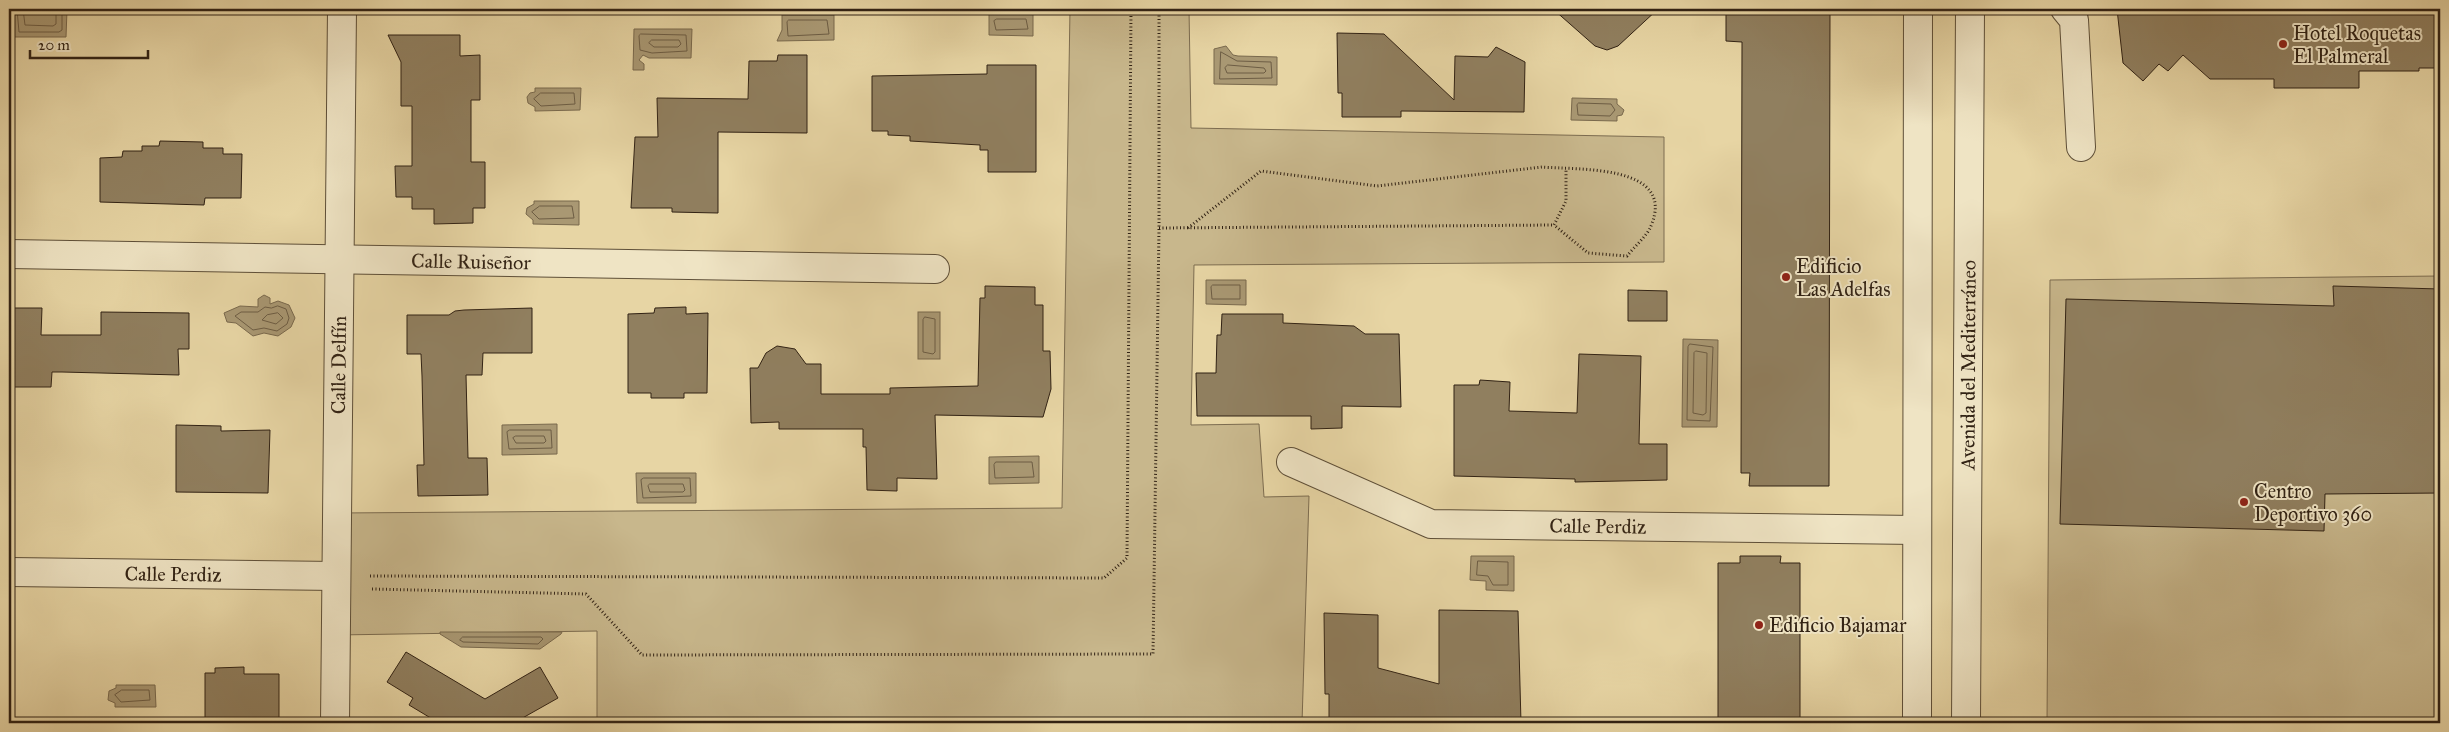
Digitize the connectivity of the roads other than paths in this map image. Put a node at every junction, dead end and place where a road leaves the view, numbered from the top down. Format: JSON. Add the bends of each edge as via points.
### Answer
{"nodes":[{"id":1,"x":342,"y":9,"type":"edge"},
{"id":2,"x":1918,"y":9,"type":"edge"},
{"id":3,"x":1970,"y":9,"type":"edge"},
{"id":4,"x":2065,"y":9,"type":"edge"},
{"id":5,"x":2081,"y":147,"type":"dead end"},
{"id":6,"x":9,"y":254,"type":"edge"},
{"id":7,"x":338,"y":260,"type":"junction"},
{"id":8,"x":935,"y":269,"type":"dead end"},
{"id":9,"x":1291,"y":462,"type":"dead end"},
{"id":10,"x":1917,"y":530,"type":"junction"},
{"id":11,"x":9,"y":572,"type":"edge"},
{"id":12,"x":336,"y":582,"type":"junction"},
{"id":13,"x":335,"y":723,"type":"edge"},
{"id":14,"x":1917,"y":723,"type":"edge"},
{"id":15,"x":1966,"y":723,"type":"edge"}],
"edges":[{"from":1,"to":7,"type":"street","name":"Calle Delfín"},
{"from":2,"to":10,"type":"street"},
{"from":3,"to":15,"type":"street","name":"Avenida del Mediterráneo"},
{"from":4,"to":5,"type":"street","via":[[2074,20]]},
{"from":6,"to":7,"type":"street","name":"Calle Ruiseñor"},
{"from":7,"to":8,"type":"street","name":"Calle Ruiseñor"},
{"from":7,"to":12,"type":"street","name":"Calle Delfín"},
{"from":9,"to":10,"type":"street","name":"Calle Perdiz","via":[[1431,524]]},
{"from":10,"to":14,"type":"street"},
{"from":11,"to":12,"type":"street","name":"Calle Perdiz"},
{"from":12,"to":13,"type":"street","name":"Calle Delfín"}]}
